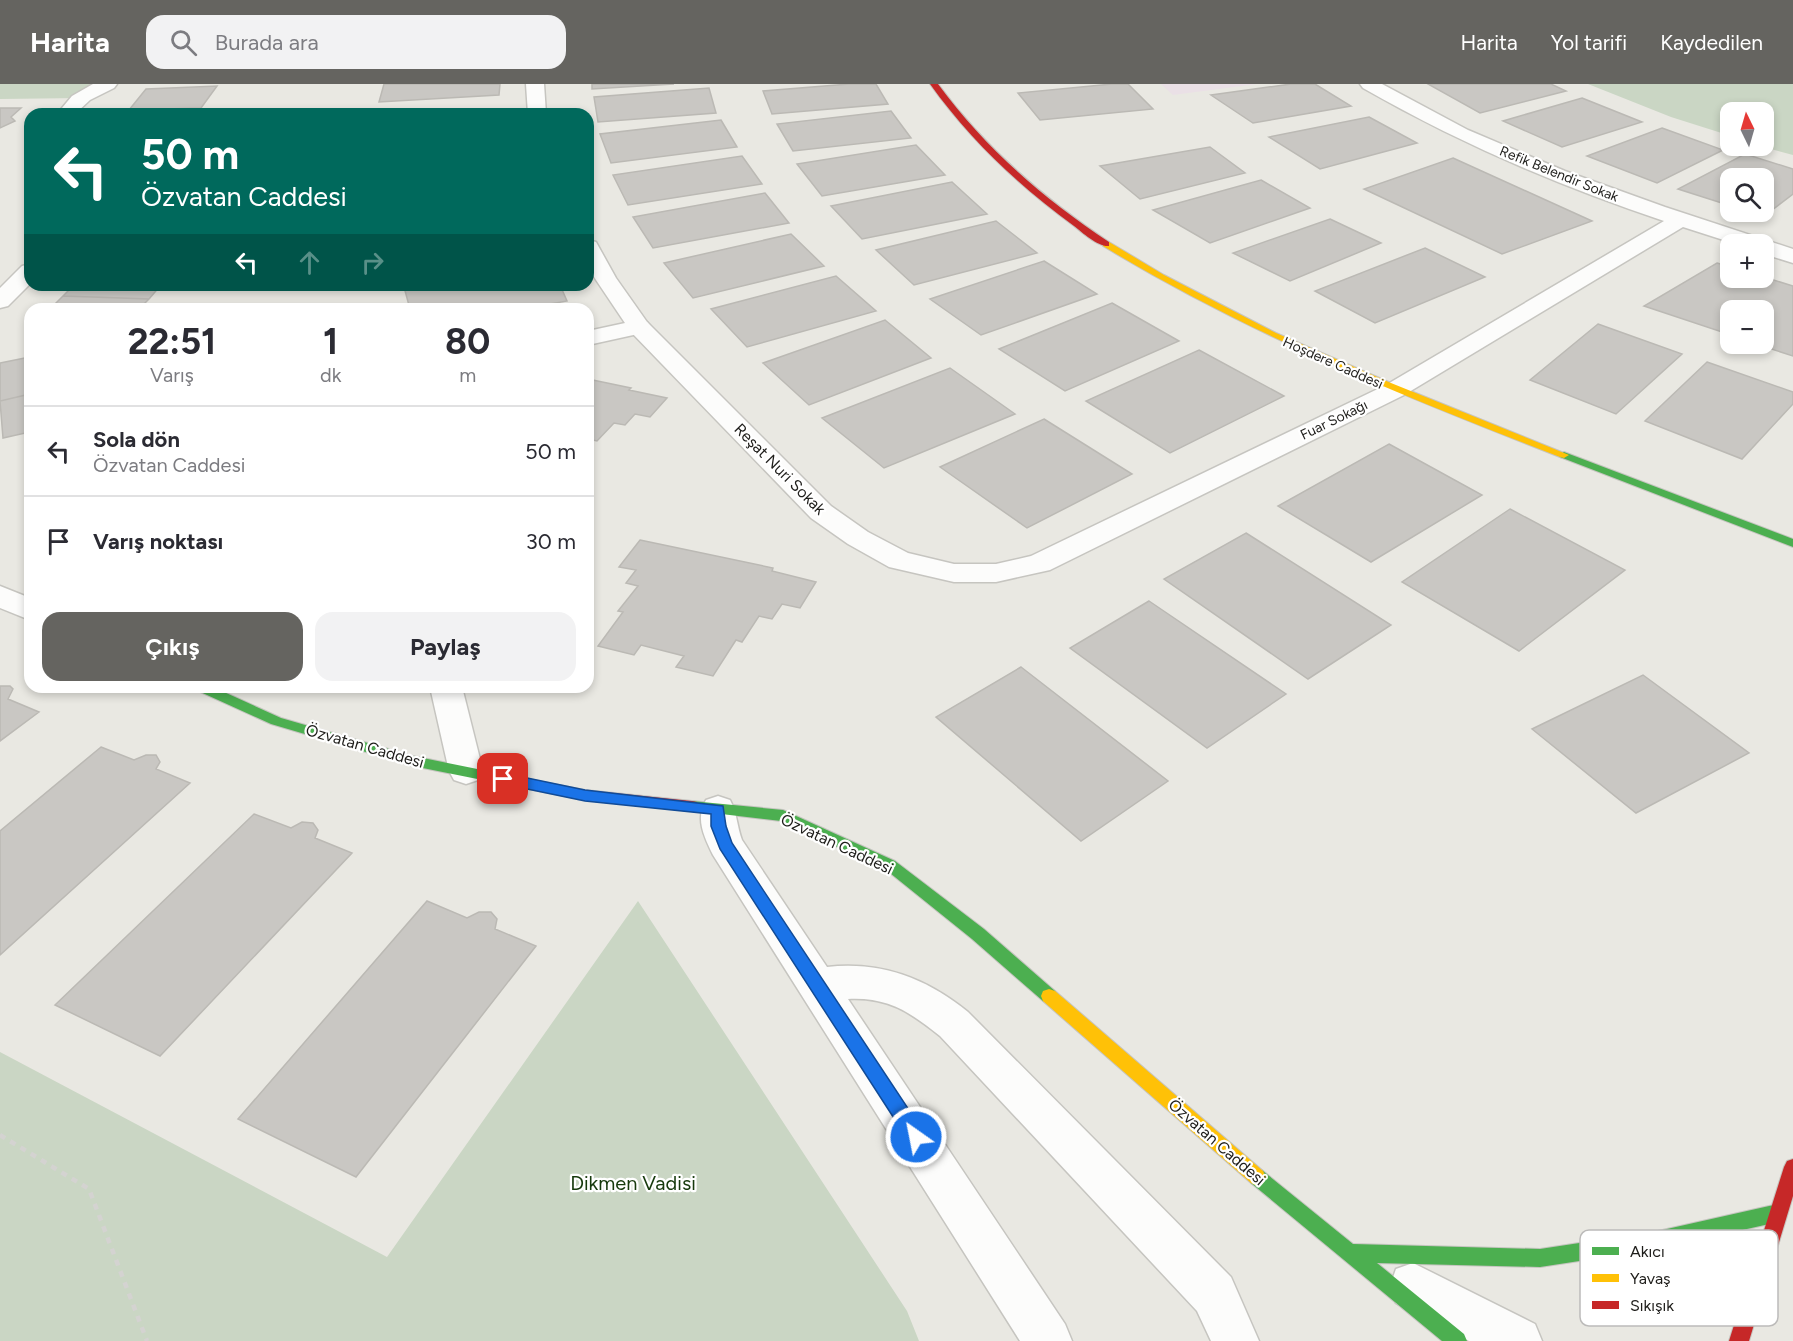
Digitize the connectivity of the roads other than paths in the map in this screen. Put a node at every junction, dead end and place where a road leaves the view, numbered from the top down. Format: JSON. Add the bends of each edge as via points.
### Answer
{"nodes":[{"id":1,"x":108,"y":84,"type":"edge"},
{"id":2,"x":535,"y":84,"type":"edge"},
{"id":3,"x":934,"y":84,"type":"edge"},
{"id":4,"x":1369,"y":84,"type":"edge"},
{"id":5,"x":69,"y":108,"type":"edge"},
{"id":6,"x":537,"y":108,"type":"edge"},
{"id":7,"x":1680,"y":220,"type":"junction"},
{"id":8,"x":1725,"y":234,"type":"edge"},
{"id":9,"x":1774,"y":250,"type":"edge"},
{"id":10,"x":1793,"y":256,"type":"edge"},
{"id":11,"x":594,"y":258,"type":"edge"},
{"id":12,"x":24,"y":277,"type":"edge"},
{"id":13,"x":0,"y":301,"type":"edge"},
{"id":14,"x":639,"y":327,"type":"junction"},
{"id":15,"x":594,"y":337,"type":"edge"},
{"id":16,"x":1395,"y":390,"type":"junction"},
{"id":17,"x":1793,"y":543,"type":"edge"},
{"id":18,"x":1040,"y":563,"type":"joint"},
{"id":19,"x":0,"y":596,"type":"edge"},
{"id":20,"x":24,"y":607,"type":"edge"},
{"id":21,"x":214,"y":693,"type":"edge"},
{"id":22,"x":447,"y":693,"type":"edge"},
{"id":23,"x":466,"y":771,"type":"junction"},
{"id":24,"x":718,"y":810,"type":"junction"},
{"id":25,"x":817,"y":985,"type":"junction"},
{"id":26,"x":1793,"y":1167,"type":"edge"},
{"id":27,"x":1778,"y":1213,"type":"junction"},
{"id":28,"x":1702,"y":1230,"type":"edge"},
{"id":29,"x":1773,"y":1230,"type":"edge"},
{"id":30,"x":1580,"y":1252,"type":"edge"},
{"id":31,"x":1352,"y":1253,"type":"junction"},
{"id":32,"x":1744,"y":1326,"type":"edge"},
{"id":33,"x":1048,"y":1341,"type":"edge"},
{"id":34,"x":1235,"y":1341,"type":"edge"},
{"id":35,"x":1457,"y":1341,"type":"edge"},
{"id":36,"x":1518,"y":1341,"type":"edge"},
{"id":37,"x":1739,"y":1341,"type":"edge"}],
"edges":[{"from":1,"to":5,"type":"street"},
{"from":2,"to":6,"type":"street"},
{"from":3,"to":16,"type":"street","name":"Hoşdere Caddesi","via":[[972,135],[1077,225],[1170,285],[1263,332]]},
{"from":4,"to":7,"type":"street","name":"Refik Belendir Sokak","via":[[1468,136]]},
{"from":7,"to":8,"type":"street","name":"Refik Belendir Sokak"},
{"from":7,"to":16,"type":"street","name":"Fuar Sokağı"},
{"from":9,"to":10,"type":"street"},
{"from":11,"to":14,"type":"street","name":"Reşat Nuri Sokak"},
{"from":12,"to":13,"type":"street"},
{"from":14,"to":15,"type":"street"},
{"from":14,"to":18,"type":"street","name":"Reşat Nuri Sokak","via":[[821,512],[858,538],[899,560],[954,573],[996,573]]},
{"from":16,"to":17,"type":"street","name":"Hoşdere Caddesi"},
{"from":16,"to":18,"type":"street","name":"Fuar Sokağı"},
{"from":19,"to":20,"type":"street"},
{"from":21,"to":23,"type":"street","name":"Özvatan Caddesi","via":[[276,721],[413,761]]},
{"from":22,"to":23,"type":"street"},
{"from":23,"to":24,"type":"street","name":"Özvatan Caddesi","via":[[585,795]]},
{"from":24,"to":25,"type":"street","via":[[726,845]]},
{"from":24,"to":31,"type":"street","name":"Özvatan Caddesi","via":[[783,816],[890,865],[987,941],[1269,1187]]},
{"from":25,"to":33,"type":"street"},
{"from":25,"to":34,"type":"street","via":[[844,981],[896,988],[928,1002],[954,1024],[1214,1294]]},
{"from":26,"to":27,"type":"street"},
{"from":27,"to":28,"type":"street"},
{"from":27,"to":29,"type":"street"},
{"from":30,"to":31,"type":"street","via":[[1540,1258]]},
{"from":31,"to":35,"type":"street","name":"Özvatan Caddesi"},
{"from":31,"to":36,"type":"street","name":"Özvatan Caddesi"},
{"from":32,"to":37,"type":"street"}]}
